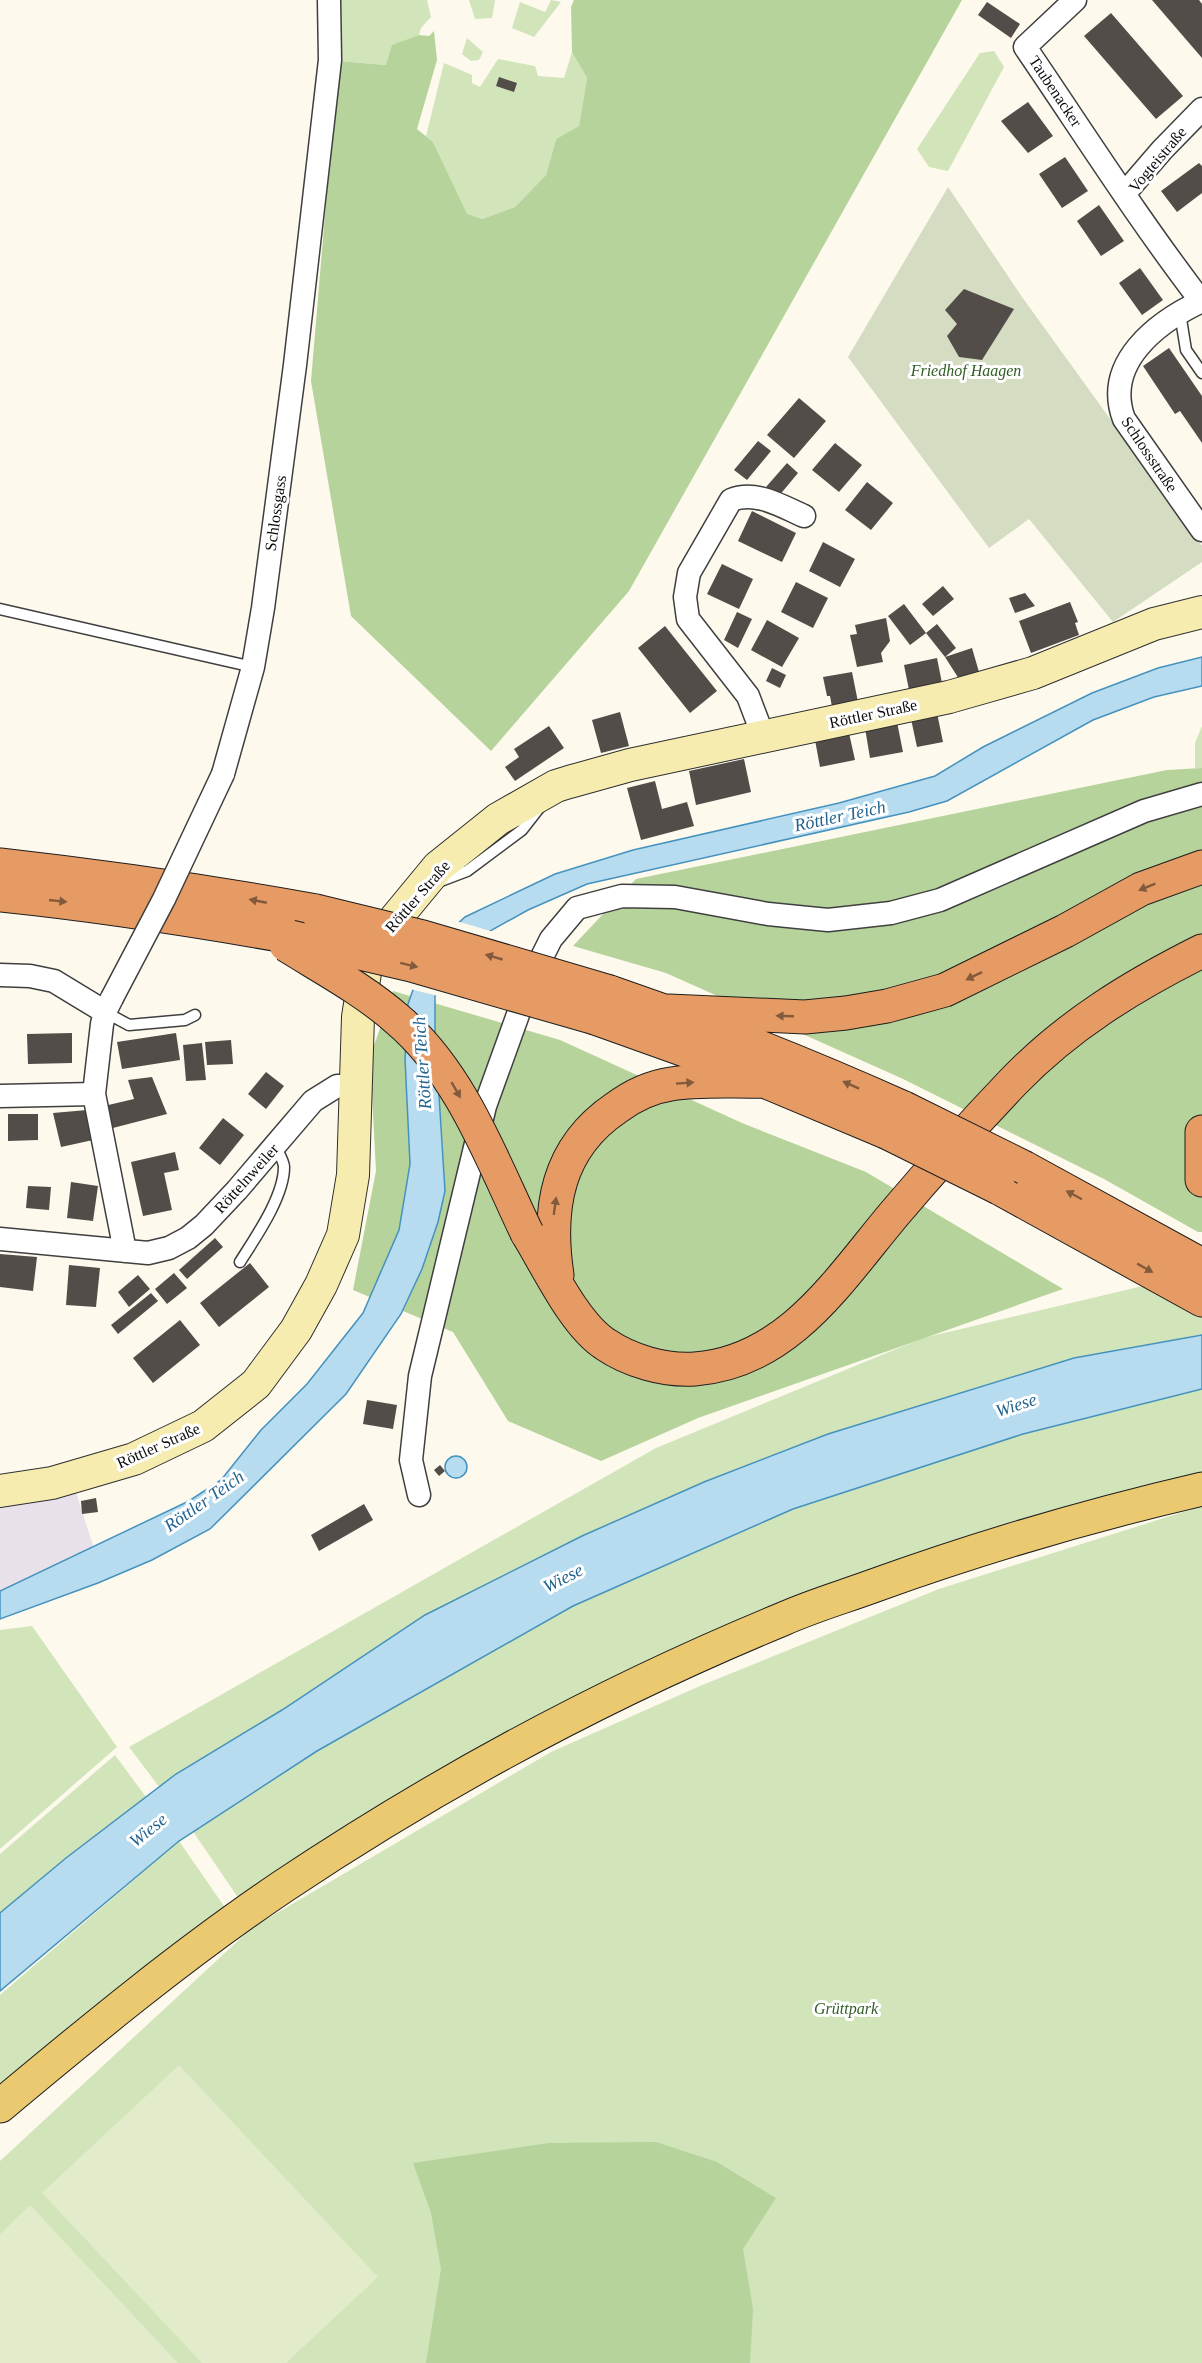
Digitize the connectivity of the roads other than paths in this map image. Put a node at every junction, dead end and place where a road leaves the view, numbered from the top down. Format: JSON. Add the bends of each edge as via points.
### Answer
{"nodes":[{"id":1,"x":329,"y":0,"type":"edge"},
{"id":2,"x":1075,"y":0,"type":"edge"},
{"id":3,"x":1202,"y":108,"type":"edge"},
{"id":4,"x":1125,"y":193,"type":"junction"},
{"id":5,"x":1202,"y":301,"type":"edge"},
{"id":6,"x":1180,"y":313,"type":"junction"},
{"id":7,"x":1202,"y":373,"type":"edge"},
{"id":8,"x":804,"y":516,"type":"dead end"},
{"id":9,"x":1202,"y":530,"type":"edge"},
{"id":10,"x":0,"y":609,"type":"edge"},
{"id":11,"x":1202,"y":612,"type":"edge"},
{"id":12,"x":253,"y":667,"type":"junction"},
{"id":13,"x":760,"y":737,"type":"junction"},
{"id":14,"x":1202,"y":794,"type":"edge"},
{"id":15,"x":0,"y":866,"type":"edge"},
{"id":16,"x":1202,"y":867,"type":"edge"},
{"id":17,"x":0,"y":895,"type":"edge"},
{"id":18,"x":281,"y":938,"type":"junction"},
{"id":19,"x":1202,"y":951,"type":"edge"},
{"id":20,"x":0,"y":975,"type":"edge"},
{"id":21,"x":108,"y":1005,"type":"junction"},
{"id":22,"x":603,"y":1005,"type":"junction"},
{"id":23,"x":669,"y":1011,"type":"junction"},
{"id":24,"x":195,"y":1015,"type":"dead end"},
{"id":25,"x":767,"y":1081,"type":"junction"},
{"id":26,"x":355,"y":1086,"type":"junction"},
{"id":27,"x":94,"y":1094,"type":"junction"},
{"id":28,"x":0,"y":1096,"type":"edge"},
{"id":29,"x":895,"y":1120,"type":"junction"},
{"id":30,"x":1202,"y":1132,"type":"edge"},
{"id":31,"x":275,"y":1146,"type":"junction"},
{"id":32,"x":1202,"y":1180,"type":"edge"},
{"id":33,"x":0,"y":1239,"type":"edge"},
{"id":34,"x":125,"y":1251,"type":"junction"},
{"id":35,"x":240,"y":1262,"type":"dead end"},
{"id":36,"x":1202,"y":1265,"type":"edge"},
{"id":37,"x":559,"y":1285,"type":"junction"},
{"id":38,"x":1202,"y":1300,"type":"edge"},
{"id":39,"x":1202,"y":1489,"type":"edge"},
{"id":40,"x":0,"y":1491,"type":"edge"},
{"id":41,"x":418,"y":1495,"type":"dead end"},
{"id":42,"x":0,"y":2106,"type":"edge"}],
"edges":[{"from":1,"to":12,"type":"street","name":"Schlossgass","via":[[330,60],[295,365]]},
{"from":2,"to":4,"type":"street","name":"Taubenacker","via":[[1025,46]]},
{"from":3,"to":4,"type":"street","name":"Vogteistraße"},
{"from":4,"to":5,"type":"street","name":"Vogteistraße"},
{"from":5,"to":6,"type":"street","name":"Schlossstraße"},
{"from":6,"to":7,"type":"lane","via":[[1186,350]]},
{"from":6,"to":9,"type":"street","name":"Schlossstraße","via":[[1155,330],[1128,360],[1119,384],[1119,401],[1124,419]]},
{"from":8,"to":13,"type":"street","via":[[765,499],[731,500],[689,573],[685,597],[688,619],[748,696]]},
{"from":10,"to":12,"type":"lane"},
{"from":11,"to":13,"type":"street","name":"Röttler Straße","via":[[1154,624],[1033,673],[949,697]]},
{"from":12,"to":21,"type":"street","name":"Schlossgass","bridge":true,"via":[[223,774]]},
{"from":13,"to":26,"type":"street","name":"Röttler Straße","via":[[630,765],[556,786],[498,819],[438,867],[386,930],[368,960],[358,1017]]},
{"from":14,"to":41,"type":"street","via":[[1144,811],[940,900],[891,913],[828,920],[675,897],[622,896],[577,908],[543,955],[485,1106],[420,1376],[411,1460]]},
{"from":22,"to":15,"type":"highway","one_way":true,"bridge":true,"via":[[423,937],[316,911],[114,878]]},
{"from":16,"to":23,"type":"highway","one_way":true,"via":[[1141,889],[945,990],[887,1006],[805,1017]]},
{"from":17,"to":18,"type":"highway","one_way":true,"via":[[167,915]]},
{"from":18,"to":22,"type":"highway","one_way":true,"bridge":true},
{"from":18,"to":37,"type":"highway","one_way":true,"bridge":true,"via":[[398,1019],[427,1051],[454,1086],[527,1233]]},
{"from":19,"to":37,"type":"highway","via":[[1105,1004],[1058,1039],[956,1143],[814,1309],[780,1339],[748,1356],[713,1367],[674,1370],[634,1359],[603,1343],[572,1310]]},
{"from":20,"to":21,"type":"street","via":[[54,981]]},
{"from":21,"to":24,"type":"lane","via":[[129,1025],[185,1020]]},
{"from":21,"to":27,"type":"street"},
{"from":22,"to":23,"type":"highway"},
{"from":22,"to":25,"type":"highway","via":[[672,1045]]},
{"from":29,"to":23,"type":"highway","one_way":true,"via":[[800,1062]]},
{"from":25,"to":29,"type":"highway"},
{"from":37,"to":25,"type":"highway","one_way":true,"via":[[553,1246],[559,1183],[570,1156],[602,1118],[628,1100],[670,1084]]},
{"from":26,"to":31,"type":"street","name":"Röttelnweiler","via":[[337,1086],[313,1101]]},
{"from":26,"to":40,"type":"street","name":"Röttler Straße","via":[[353,1175],[343,1235],[296,1330],[256,1384],[203,1426],[134,1459],[52,1483]]},
{"from":27,"to":28,"type":"street"},
{"from":27,"to":34,"type":"street"},
{"from":36,"to":29,"type":"highway","one_way":true,"bridge":true,"via":[[1025,1168]]},
{"from":29,"to":38,"type":"highway","one_way":true,"bridge":true,"via":[[999,1188]]},
{"from":30,"to":32,"type":"highway"},
{"from":31,"to":34,"type":"street","name":"Röttelnweiler","via":[[188,1238],[148,1253]]},
{"from":31,"to":35,"type":"lane","via":[[285,1166],[279,1191]]},
{"from":33,"to":34,"type":"street","name":"Röttelnweiler"},
{"from":39,"to":42,"type":"main road","via":[[1040,1531],[784,1618],[592,1707],[489,1761],[282,1887],[188,1955]]}]}
